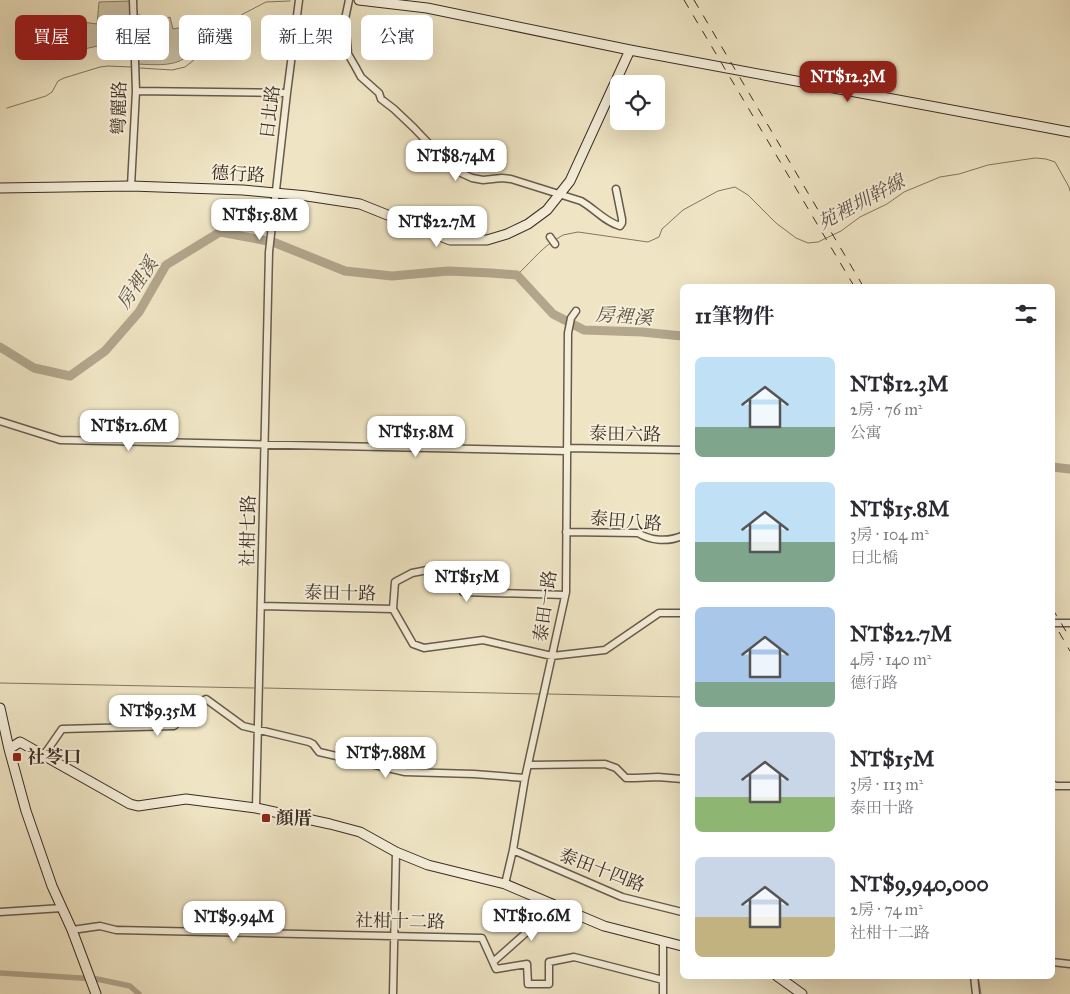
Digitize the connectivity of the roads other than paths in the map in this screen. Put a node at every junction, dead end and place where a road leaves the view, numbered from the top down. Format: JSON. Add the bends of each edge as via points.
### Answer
{"nodes":[{"id":1,"x":133,"y":0,"type":"edge"},
{"id":2,"x":299,"y":0,"type":"edge"},
{"id":3,"x":349,"y":0,"type":"edge"},
{"id":4,"x":359,"y":0,"type":"edge"},
{"id":5,"x":430,"y":4,"type":"edge"},
{"id":6,"x":630,"y":50,"type":"junction"},
{"id":7,"x":136,"y":91,"type":"junction"},
{"id":8,"x":287,"y":93,"type":"junction"},
{"id":9,"x":1070,"y":132,"type":"edge"},
{"id":10,"x":132,"y":186,"type":"junction"},
{"id":11,"x":0,"y":188,"type":"edge"},
{"id":12,"x":616,"y":189,"type":"dead end"},
{"id":13,"x":275,"y":193,"type":"junction"},
{"id":14,"x":560,"y":194,"type":"junction"},
{"id":15,"x":550,"y":237,"type":"dead end"},
{"id":16,"x":555,"y":244,"type":"dead end"},
{"id":17,"x":269,"y":255,"type":"joint"},
{"id":18,"x":576,"y":311,"type":"dead end"},
{"id":19,"x":0,"y":421,"type":"edge"},
{"id":20,"x":264,"y":444,"type":"junction"},
{"id":21,"x":567,"y":449,"type":"junction"},
{"id":22,"x":680,"y":450,"type":"edge"},
{"id":23,"x":566,"y":532,"type":"junction"},
{"id":24,"x":680,"y":537,"type":"edge"},
{"id":25,"x":565,"y":596,"type":"junction"},
{"id":26,"x":261,"y":606,"type":"junction"},
{"id":27,"x":393,"y":609,"type":"junction"},
{"id":28,"x":680,"y":613,"type":"edge"},
{"id":29,"x":1055,"y":623,"type":"edge"},
{"id":30,"x":1070,"y":623,"type":"edge"},
{"id":31,"x":552,"y":656,"type":"junction"},
{"id":32,"x":0,"y":708,"type":"edge"},
{"id":33,"x":258,"y":729,"type":"junction"},
{"id":34,"x":5,"y":750,"type":"edge"},
{"id":35,"x":44,"y":755,"type":"junction"},
{"id":36,"x":529,"y":765,"type":"junction"},
{"id":37,"x":525,"y":778,"type":"junction"},
{"id":38,"x":680,"y":779,"type":"edge"},
{"id":39,"x":1055,"y":786,"type":"edge"},
{"id":40,"x":1070,"y":786,"type":"edge"},
{"id":41,"x":256,"y":808,"type":"junction"},
{"id":42,"x":513,"y":850,"type":"junction"},
{"id":43,"x":396,"y":852,"type":"junction"},
{"id":44,"x":505,"y":884,"type":"junction"},
{"id":45,"x":550,"y":903,"type":"junction"},
{"id":46,"x":62,"y":908,"type":"junction"},
{"id":47,"x":0,"y":912,"type":"edge"},
{"id":48,"x":680,"y":912,"type":"edge"},
{"id":49,"x":72,"y":930,"type":"junction"},
{"id":50,"x":394,"y":935,"type":"junction"},
{"id":51,"x":663,"y":941,"type":"junction"},
{"id":52,"x":680,"y":945,"type":"edge"},
{"id":53,"x":493,"y":962,"type":"junction"},
{"id":54,"x":1055,"y":962,"type":"edge"},
{"id":55,"x":1070,"y":964,"type":"edge"},
{"id":56,"x":780,"y":979,"type":"edge"},
{"id":57,"x":974,"y":979,"type":"edge"},
{"id":58,"x":663,"y":980,"type":"junction"},
{"id":59,"x":95,"y":992,"type":"edge"},
{"id":60,"x":393,"y":994,"type":"edge"},
{"id":61,"x":664,"y":994,"type":"edge"},
{"id":62,"x":802,"y":994,"type":"edge"},
{"id":63,"x":976,"y":994,"type":"edge"}],
"edges":[{"from":1,"to":7,"type":"street","name":"彎麗路"},
{"from":2,"to":8,"type":"street","name":"日北路"},
{"from":3,"to":14,"type":"street","via":[[345,19],[348,54],[361,77],[435,150],[466,176],[483,180],[511,179]]},
{"from":4,"to":5,"type":"street"},
{"from":5,"to":6,"type":"street"},
{"from":6,"to":9,"type":"street"},
{"from":6,"to":14,"type":"street","name":"德行路","via":[[570,181]]},
{"from":7,"to":8,"type":"street"},
{"from":7,"to":10,"type":"street","name":"彎麗路"},
{"from":8,"to":13,"type":"street","name":"日北路"},
{"from":10,"to":11,"type":"street","name":"德行路"},
{"from":10,"to":13,"type":"street","name":"德行路"},
{"from":12,"to":14,"type":"street","via":[[622,219],[620,226],[582,201]]},
{"from":13,"to":14,"type":"street","name":"德行路","via":[[360,204],[450,240],[486,240],[507,234],[547,210]]},
{"from":13,"to":17,"type":"street","name":"日北路"},
{"from":15,"to":16,"type":"street"},
{"from":17,"to":20,"type":"street","name":"社柑七路"},
{"from":18,"to":21,"type":"street","name":"泰田一路","via":[[568,328]]},
{"from":19,"to":20,"type":"street","name":"泰田六路","via":[[60,440]]},
{"from":20,"to":21,"type":"street","name":"泰田六路"},
{"from":20,"to":26,"type":"street","name":"社柑七路"},
{"from":21,"to":22,"type":"street","name":"泰田六路"},
{"from":21,"to":23,"type":"street","name":"泰田一路"},
{"from":23,"to":24,"type":"street","name":"泰田八路","via":[[638,533],[647,538],[672,540]]},
{"from":23,"to":25,"type":"street","name":"泰田一路"},
{"from":25,"to":27,"type":"street","via":[[464,592],[448,566],[412,573],[395,582]]},
{"from":25,"to":31,"type":"street","name":"泰田一路"},
{"from":26,"to":27,"type":"street","name":"泰田十路"},
{"from":26,"to":33,"type":"street","name":"社柑七路"},
{"from":27,"to":31,"type":"street","name":"泰田十路","via":[[413,644],[424,648],[483,640]]},
{"from":28,"to":31,"type":"street","name":"泰田十路","via":[[659,613],[605,650]]},
{"from":29,"to":30,"type":"street"},
{"from":31,"to":36,"type":"street","name":"泰田一路"},
{"from":32,"to":34,"type":"street"},
{"from":33,"to":35,"type":"street","via":[[243,726],[206,698],[174,726],[62,729]]},
{"from":33,"to":37,"type":"street","via":[[309,742],[319,752],[404,772]]},
{"from":33,"to":41,"type":"street","name":"社柑七路"},
{"from":34,"to":35,"type":"street","via":[[20,742]]},
{"from":34,"to":46,"type":"street"},
{"from":35,"to":41,"type":"street","via":[[130,804],[138,806],[186,799]]},
{"from":36,"to":37,"type":"street","name":"泰田一路"},
{"from":36,"to":38,"type":"street","via":[[605,764],[616,768],[626,778]]},
{"from":37,"to":42,"type":"street","name":"泰田一路"},
{"from":39,"to":40,"type":"street"},
{"from":41,"to":43,"type":"street","via":[[360,832]]},
{"from":42,"to":44,"type":"street","name":"泰田一路"},
{"from":42,"to":48,"type":"street","name":"泰田十四路","via":[[622,897]]},
{"from":43,"to":44,"type":"street","via":[[428,865]]},
{"from":43,"to":50,"type":"street"},
{"from":44,"to":45,"type":"street"},
{"from":45,"to":51,"type":"street","via":[[604,926]]},
{"from":45,"to":53,"type":"street","via":[[528,931]]},
{"from":46,"to":47,"type":"street"},
{"from":46,"to":49,"type":"street"},
{"from":49,"to":50,"type":"street","name":"社柑十二路","via":[[100,926],[116,930]]},
{"from":49,"to":59,"type":"street"},
{"from":50,"to":53,"type":"street","name":"社柑十二路","via":[[482,938]]},
{"from":50,"to":60,"type":"street"},
{"from":51,"to":52,"type":"street"},
{"from":51,"to":58,"type":"street"},
{"from":53,"to":58,"type":"street","via":[[496,969],[527,964],[528,984],[549,984],[550,962],[574,957]]},
{"from":54,"to":55,"type":"street"},
{"from":56,"to":62,"type":"street"},
{"from":57,"to":63,"type":"street"},
{"from":58,"to":61,"type":"street"}]}
